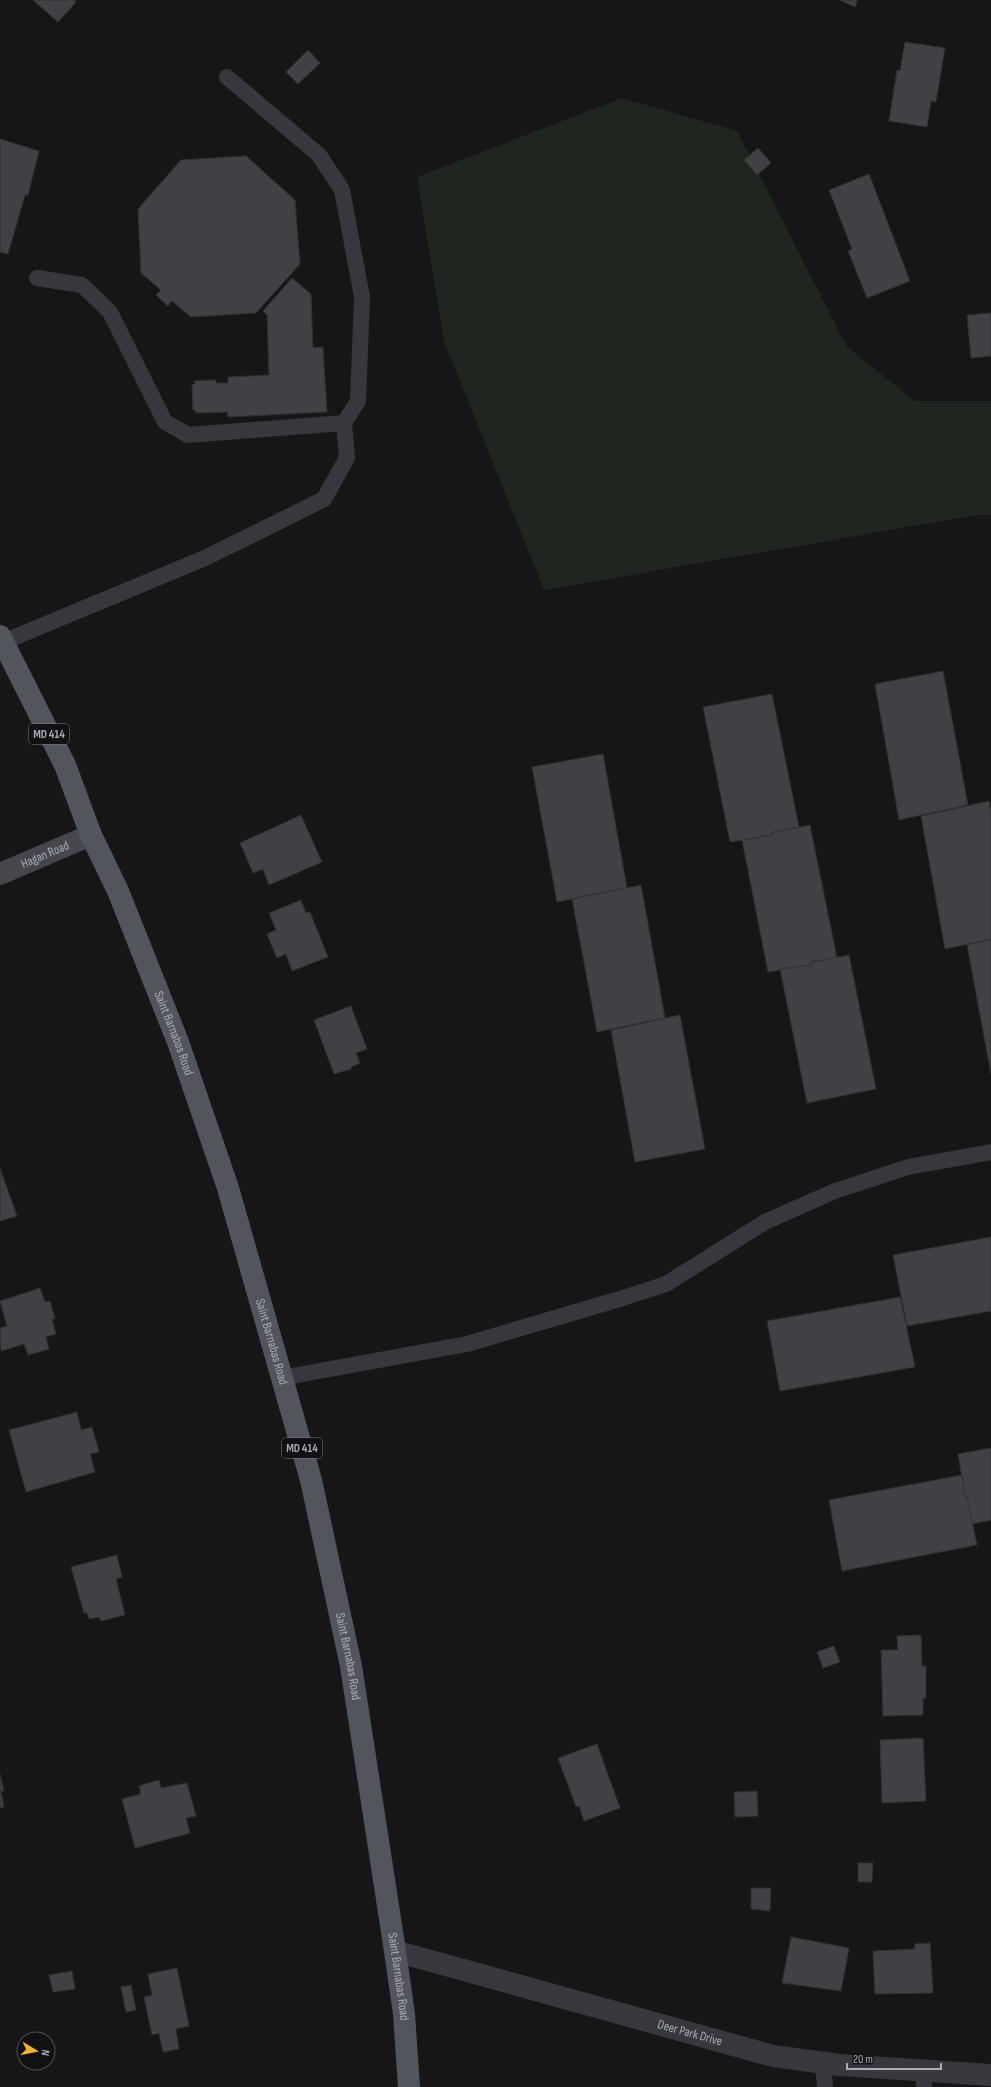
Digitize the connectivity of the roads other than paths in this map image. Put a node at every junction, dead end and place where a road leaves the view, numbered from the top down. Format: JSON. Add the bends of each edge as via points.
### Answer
{"nodes":[{"id":1,"x":227,"y":77,"type":"dead end"},
{"id":2,"x":37,"y":278,"type":"dead end"},
{"id":3,"x":344,"y":423,"type":"junction"},
{"id":4,"x":1,"y":639,"type":"edge"},
{"id":5,"x":91,"y":836,"type":"junction"},
{"id":6,"x":0,"y":874,"type":"edge"},
{"id":7,"x":991,"y":1152,"type":"edge"},
{"id":8,"x":281,"y":1378,"type":"junction"},
{"id":9,"x":395,"y":1951,"type":"junction"},
{"id":10,"x":823,"y":2063,"type":"junction"},
{"id":11,"x":991,"y":2075,"type":"edge"},
{"id":12,"x":924,"y":2079,"type":"edge"},
{"id":13,"x":409,"y":2087,"type":"edge"},
{"id":14,"x":825,"y":2087,"type":"edge"}],
"edges":[{"from":1,"to":3,"type":"lane","via":[[319,155],[342,190],[362,297],[358,401]]},
{"from":2,"to":3,"type":"lane","via":[[82,285],[110,312],[165,422],[188,435]]},
{"from":3,"to":4,"type":"lane","via":[[347,458],[324,499],[205,558]]},
{"from":4,"to":5,"type":"main road","name":"Saint Barnabas Road","number":"MD 414","via":[[65,765]]},
{"from":5,"to":6,"type":"street","name":"Hagan Road"},
{"from":5,"to":8,"type":"main road","name":"Saint Barnabas Road","number":"MD 414","via":[[118,891],[178,1042],[228,1188]]},
{"from":7,"to":8,"type":"lane","via":[[908,1167],[835,1191],[765,1222],[666,1284],[615,1301],[467,1344]]},
{"from":8,"to":9,"type":"main road","name":"Saint Barnabas Road","number":"MD 414","via":[[311,1480],[351,1666]]},
{"from":9,"to":10,"type":"street","name":"Deer Park Drive","via":[[774,2056]]},
{"from":9,"to":13,"type":"main road","name":"Saint Barnabas Road","number":"MD 414","via":[[404,2014]]},
{"from":10,"to":12,"type":"street","name":"Deer Park Drive"},
{"from":10,"to":14,"type":"lane"},
{"from":11,"to":12,"type":"street","name":"Deer Park Drive"}]}
